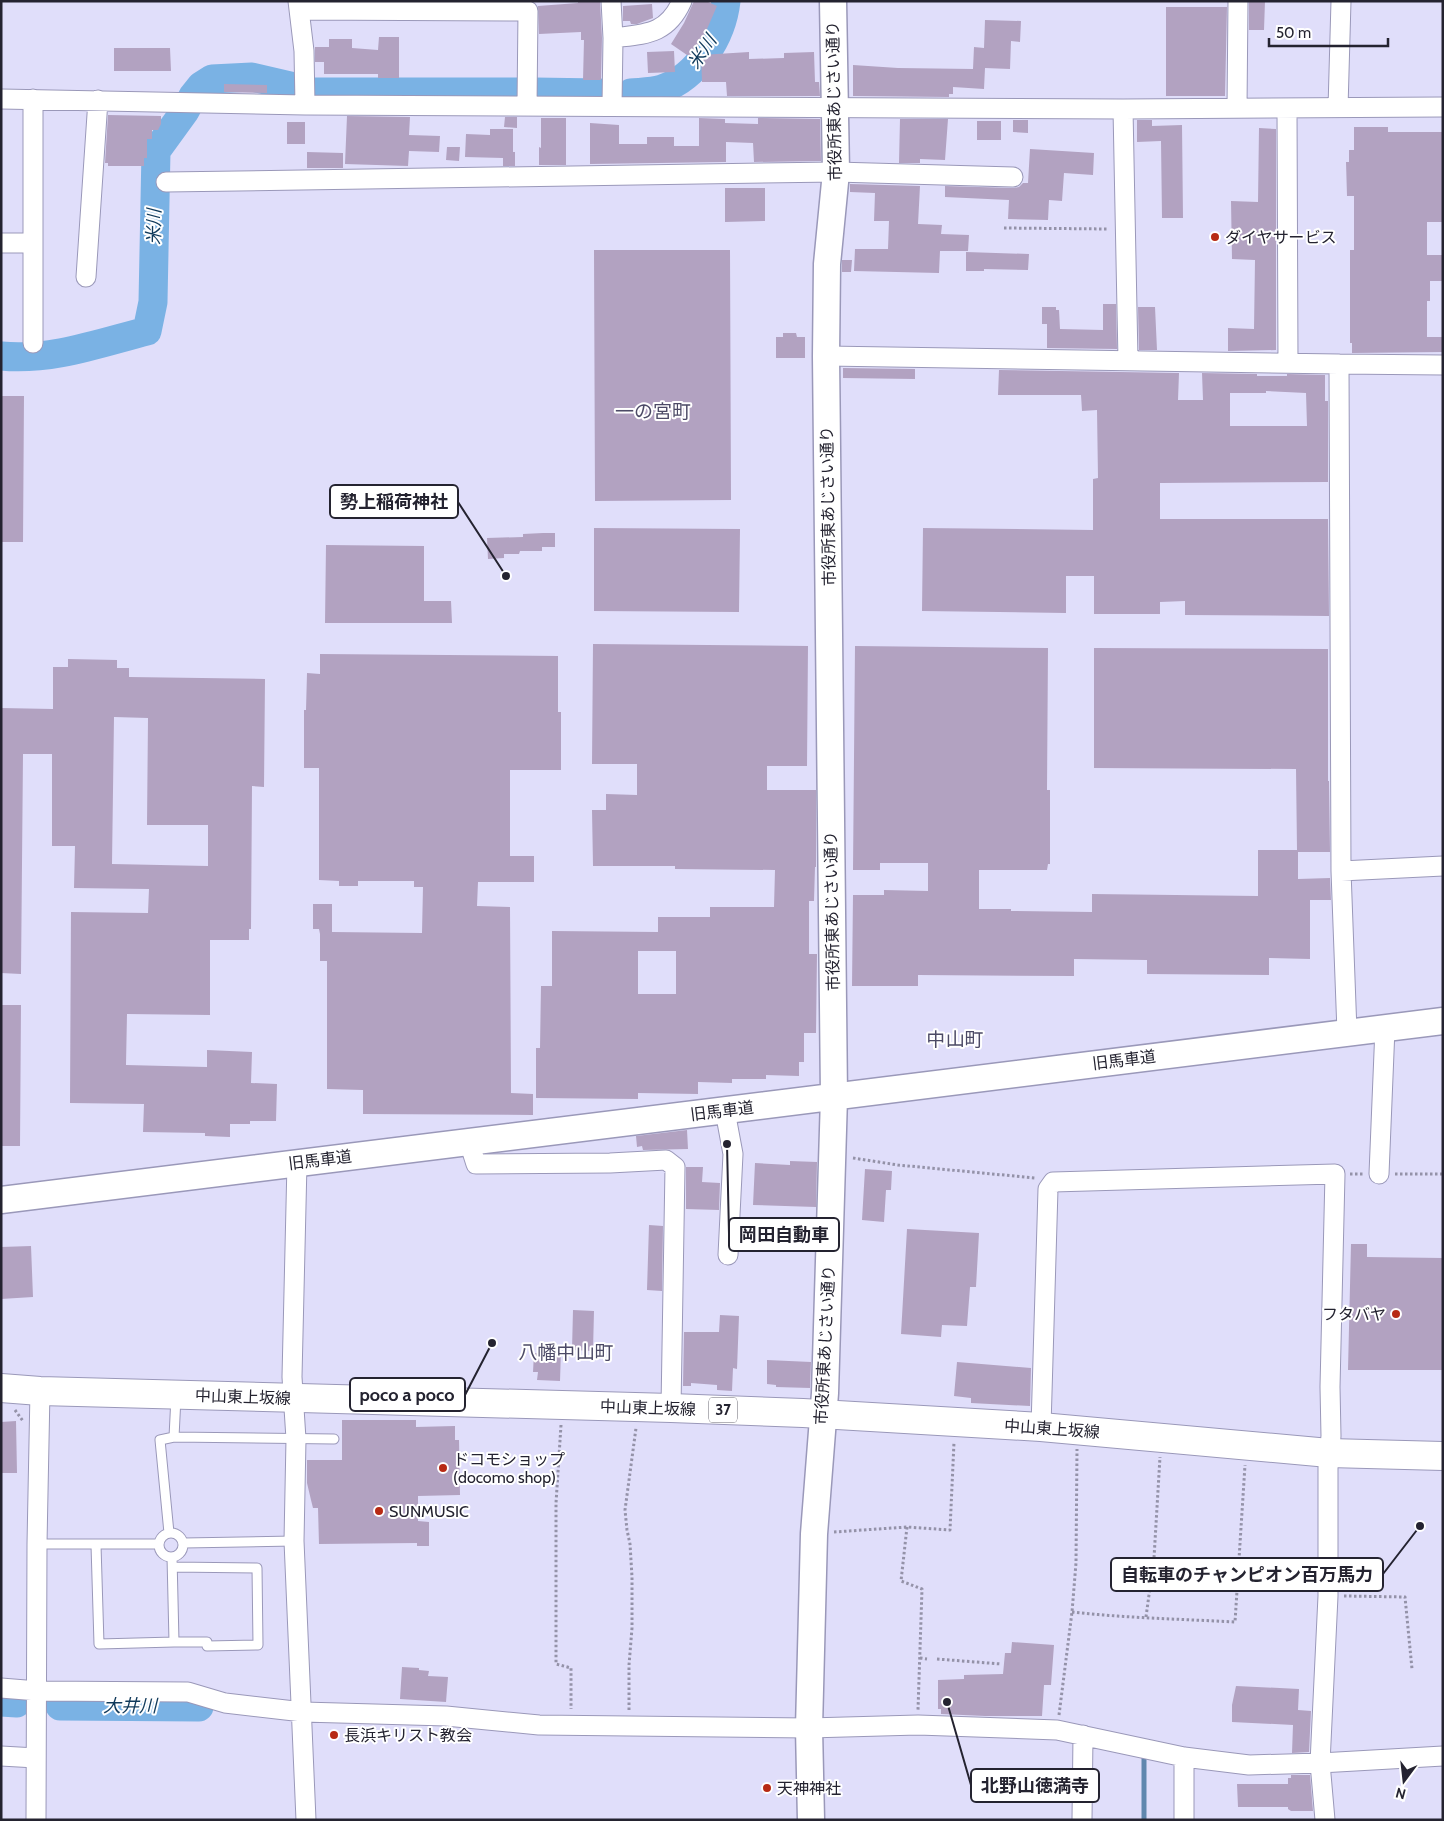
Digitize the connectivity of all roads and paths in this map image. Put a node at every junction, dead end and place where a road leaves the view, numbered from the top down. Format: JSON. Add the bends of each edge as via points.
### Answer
{"nodes":[{"id":1,"x":611,"y":1,"type":"edge"},
{"id":2,"x":682,"y":1,"type":"edge"},
{"id":3,"x":833,"y":1,"type":"edge"},
{"id":4,"x":1238,"y":1,"type":"edge"},
{"id":5,"x":1341,"y":1,"type":"edge"},
{"id":6,"x":299,"y":6,"type":"edge"},
{"id":7,"x":613,"y":38,"type":"junction"},
{"id":8,"x":1,"y":99,"type":"edge"},
{"id":9,"x":33,"y":99,"type":"junction"},
{"id":10,"x":98,"y":100,"type":"junction"},
{"id":11,"x":305,"y":105,"type":"junction"},
{"id":12,"x":527,"y":106,"type":"junction"},
{"id":13,"x":612,"y":106,"type":"junction"},
{"id":14,"x":835,"y":107,"type":"junction"},
{"id":15,"x":1443,"y":107,"type":"edge"},
{"id":16,"x":1237,"y":108,"type":"junction"},
{"id":17,"x":1338,"y":108,"type":"junction"},
{"id":18,"x":1123,"y":109,"type":"junction"},
{"id":19,"x":1287,"y":109,"type":"junction"},
{"id":20,"x":836,"y":172,"type":"junction"},
{"id":21,"x":1013,"y":177,"type":"dead end"},
{"id":22,"x":166,"y":182,"type":"dead end"},
{"id":23,"x":1004,"y":228,"type":"dead end"},
{"id":24,"x":1127,"y":229,"type":"junction"},
{"id":25,"x":1,"y":243,"type":"edge"},
{"id":26,"x":32,"y":243,"type":"junction"},
{"id":27,"x":86,"y":277,"type":"dead end"},
{"id":28,"x":33,"y":343,"type":"dead end"},
{"id":29,"x":826,"y":356,"type":"junction"},
{"id":30,"x":1128,"y":360,"type":"junction"},
{"id":31,"x":1288,"y":362,"type":"junction"},
{"id":32,"x":1339,"y":364,"type":"junction"},
{"id":33,"x":1443,"y":364,"type":"edge"},
{"id":34,"x":1443,"y":866,"type":"edge"},
{"id":35,"x":1341,"y":871,"type":"junction"},
{"id":36,"x":1443,"y":1021,"type":"edge"},
{"id":37,"x":1385,"y":1028,"type":"junction"},
{"id":38,"x":1347,"y":1032,"type":"junction"},
{"id":39,"x":834,"y":1098,"type":"junction"},
{"id":40,"x":725,"y":1110,"type":"junction"},
{"id":41,"x":469,"y":1142,"type":"junction"},
{"id":42,"x":832,"y":1154,"type":"junction"},
{"id":43,"x":297,"y":1162,"type":"junction"},
{"id":44,"x":1379,"y":1174,"type":"dead end"},
{"id":45,"x":1053,"y":1182,"type":"junction"},
{"id":46,"x":1,"y":1200,"type":"edge"},
{"id":47,"x":728,"y":1255,"type":"dead end"},
{"id":48,"x":1,"y":1388,"type":"edge"},
{"id":49,"x":40,"y":1391,"type":"junction"},
{"id":50,"x":176,"y":1394,"type":"junction"},
{"id":51,"x":294,"y":1399,"type":"junction"},
{"id":52,"x":671,"y":1408,"type":"junction"},
{"id":53,"x":823,"y":1414,"type":"junction"},
{"id":54,"x":561,"y":1422,"type":"dead end"},
{"id":55,"x":637,"y":1425,"type":"dead end"},
{"id":56,"x":1041,"y":1427,"type":"junction"},
{"id":57,"x":174,"y":1437,"type":"junction"},
{"id":58,"x":296,"y":1439,"type":"junction"},
{"id":59,"x":334,"y":1439,"type":"dead end"},
{"id":60,"x":955,"y":1439,"type":"dead end"},
{"id":61,"x":1077,"y":1449,"type":"dead end"},
{"id":62,"x":1329,"y":1453,"type":"junction"},
{"id":63,"x":1160,"y":1456,"type":"dead end"},
{"id":64,"x":1443,"y":1456,"type":"edge"},
{"id":65,"x":1246,"y":1461,"type":"dead end"},
{"id":66,"x":907,"y":1527,"type":"junction"},
{"id":67,"x":169,"y":1533,"type":"junction"},
{"id":68,"x":814,"y":1534,"type":"junction"},
{"id":69,"x":294,"y":1542,"type":"junction"},
{"id":70,"x":184,"y":1543,"type":"junction"},
{"id":71,"x":37,"y":1544,"type":"junction"},
{"id":72,"x":96,"y":1544,"type":"junction"},
{"id":73,"x":159,"y":1544,"type":"junction"},
{"id":74,"x":172,"y":1557,"type":"junction"},
{"id":75,"x":172,"y":1568,"type":"junction"},
{"id":76,"x":1328,"y":1596,"type":"junction"},
{"id":77,"x":1072,"y":1612,"type":"junction"},
{"id":78,"x":1146,"y":1617,"type":"junction"},
{"id":79,"x":174,"y":1642,"type":"junction"},
{"id":80,"x":920,"y":1658,"type":"junction"},
{"id":81,"x":927,"y":1659,"type":"dead end"},
{"id":82,"x":937,"y":1659,"type":"dead end"},
{"id":83,"x":1001,"y":1664,"type":"dead end"},
{"id":84,"x":1412,"y":1669,"type":"dead end"},
{"id":85,"x":1,"y":1688,"type":"edge"},
{"id":86,"x":38,"y":1692,"type":"junction"},
{"id":87,"x":302,"y":1712,"type":"junction"},
{"id":88,"x":571,"y":1725,"type":"junction"},
{"id":89,"x":629,"y":1725,"type":"junction"},
{"id":90,"x":918,"y":1725,"type":"junction"},
{"id":91,"x":809,"y":1728,"type":"junction"},
{"id":92,"x":1057,"y":1730,"type":"junction"},
{"id":93,"x":1083,"y":1735,"type":"junction"},
{"id":94,"x":1,"y":1756,"type":"edge"},
{"id":95,"x":1443,"y":1756,"type":"edge"},
{"id":96,"x":36,"y":1758,"type":"junction"},
{"id":97,"x":1184,"y":1758,"type":"junction"},
{"id":98,"x":1320,"y":1763,"type":"junction"},
{"id":99,"x":36,"y":1820,"type":"edge"},
{"id":100,"x":306,"y":1820,"type":"edge"},
{"id":101,"x":811,"y":1820,"type":"edge"},
{"id":102,"x":1082,"y":1820,"type":"edge"},
{"id":103,"x":1184,"y":1820,"type":"edge"},
{"id":104,"x":1325,"y":1820,"type":"edge"}],
"edges":[{"from":1,"to":7,"type":"street"},
{"from":2,"to":7,"type":"street","via":[[674,15],[659,29]]},
{"from":3,"to":14,"type":"street","name":"市役所東あじさい通り"},
{"from":4,"to":16,"type":"street"},
{"from":5,"to":17,"type":"street"},
{"from":6,"to":11,"type":"street"},
{"from":6,"to":12,"type":"street","via":[[528,11]]},
{"from":7,"to":13,"type":"street"},
{"from":8,"to":9,"type":"street"},
{"from":9,"to":10,"type":"street"},
{"from":9,"to":26,"type":"street"},
{"from":10,"to":11,"type":"street"},
{"from":10,"to":27,"type":"street"},
{"from":11,"to":12,"type":"street"},
{"from":12,"to":13,"type":"street"},
{"from":13,"to":14,"type":"street"},
{"from":14,"to":18,"type":"street"},
{"from":14,"to":20,"type":"street","name":"市役所東あじさい通り"},
{"from":15,"to":17,"type":"street"},
{"from":16,"to":18,"type":"street"},
{"from":16,"to":19,"type":"street"},
{"from":17,"to":19,"type":"street"},
{"from":18,"to":24,"type":"street"},
{"from":19,"to":31,"type":"street"},
{"from":20,"to":21,"type":"street"},
{"from":20,"to":22,"type":"street"},
{"from":20,"to":29,"type":"street","name":"市役所東あじさい通り","via":[[827,264]]},
{"from":23,"to":24,"type":"path"},
{"from":24,"to":30,"type":"street"},
{"from":25,"to":26,"type":"street"},
{"from":26,"to":28,"type":"street"},
{"from":29,"to":30,"type":"street"},
{"from":29,"to":39,"type":"street","name":"市役所東あじさい通り"},
{"from":30,"to":31,"type":"street"},
{"from":31,"to":32,"type":"street"},
{"from":32,"to":33,"type":"street"},
{"from":32,"to":35,"type":"street"},
{"from":34,"to":35,"type":"street"},
{"from":35,"to":38,"type":"street"},
{"from":36,"to":37,"type":"street","name":"旧馬車道"},
{"from":37,"to":38,"type":"street","name":"旧馬車道"},
{"from":37,"to":44,"type":"street"},
{"from":38,"to":39,"type":"street","name":"旧馬車道"},
{"from":39,"to":40,"type":"street","name":"旧馬車道"},
{"from":39,"to":42,"type":"street","name":"市役所東あじさい通り"},
{"from":40,"to":41,"type":"street","name":"旧馬車道"},
{"from":40,"to":47,"type":"street","via":[[733,1154]]},
{"from":41,"to":43,"type":"street","name":"旧馬車道"},
{"from":41,"to":52,"type":"street","via":[[476,1164],[666,1160],[675,1167]]},
{"from":42,"to":45,"type":"path","via":[[898,1166]]},
{"from":42,"to":53,"type":"street","name":"市役所東あじさい通り"},
{"from":43,"to":46,"type":"street","name":"旧馬車道"},
{"from":43,"to":51,"type":"street"},
{"from":45,"to":56,"type":"street","via":[[1048,1189]]},
{"from":45,"to":62,"type":"street","via":[[1334,1174],[1332,1436]]},
{"from":48,"to":49,"type":"main road","name":"中山東上坂線","number":"37"},
{"from":49,"to":50,"type":"main road","name":"中山東上坂線","number":"37"},
{"from":49,"to":71,"type":"street"},
{"from":50,"to":51,"type":"main road","name":"中山東上坂線","number":"37"},
{"from":50,"to":57,"type":"lane"},
{"from":51,"to":52,"type":"main road","name":"中山東上坂線","number":"37"},
{"from":51,"to":58,"type":"street"},
{"from":52,"to":53,"type":"main road","name":"中山東上坂線","number":"37"},
{"from":53,"to":56,"type":"main road","name":"中山東上坂線","number":"37"},
{"from":53,"to":68,"type":"street","name":"市役所東あじさい通り"},
{"from":54,"to":88,"type":"path","via":[[556,1503],[556,1664],[571,1668]]},
{"from":55,"to":89,"type":"path","via":[[625,1510],[632,1577]]},
{"from":56,"to":62,"type":"main road","name":"中山東上坂線","number":"37"},
{"from":57,"to":58,"type":"lane"},
{"from":57,"to":67,"type":"lane","via":[[160,1440]]},
{"from":58,"to":59,"type":"lane"},
{"from":58,"to":69,"type":"street"},
{"from":60,"to":66,"type":"path","via":[[950,1530]]},
{"from":61,"to":77,"type":"path"},
{"from":62,"to":64,"type":"main road","name":"中山東上坂線","number":"37"},
{"from":62,"to":76,"type":"street"},
{"from":63,"to":78,"type":"path","via":[[1154,1558]]},
{"from":65,"to":78,"type":"path","via":[[1234,1622]]},
{"from":66,"to":68,"type":"path"},
{"from":66,"to":80,"type":"path","via":[[901,1581],[922,1590]]},
{"from":67,"to":70,"type":"lane","via":[[180,1536]]},
{"from":67,"to":73,"type":"lane"},
{"from":68,"to":91,"type":"street","name":"市役所東あじさい通り"},
{"from":69,"to":70,"type":"lane"},
{"from":69,"to":87,"type":"street"},
{"from":70,"to":74,"type":"lane","via":[[180,1554]]},
{"from":71,"to":72,"type":"lane"},
{"from":71,"to":86,"type":"street"},
{"from":72,"to":73,"type":"lane"},
{"from":72,"to":79,"type":"lane","via":[[99,1644]]},
{"from":73,"to":74,"type":"lane","via":[[164,1555]]},
{"from":74,"to":75,"type":"lane"},
{"from":75,"to":79,"type":"lane"},
{"from":75,"to":79,"type":"lane","via":[[257,1568],[258,1645],[207,1646],[207,1642]]},
{"from":76,"to":84,"type":"path","via":[[1405,1597]]},
{"from":76,"to":98,"type":"street"},
{"from":77,"to":78,"type":"path"},
{"from":77,"to":92,"type":"path"},
{"from":80,"to":81,"type":"path"},
{"from":80,"to":90,"type":"path"},
{"from":82,"to":83,"type":"path"},
{"from":85,"to":86,"type":"street"},
{"from":86,"to":87,"type":"street","via":[[188,1692],[226,1703]]},
{"from":86,"to":96,"type":"street"},
{"from":87,"to":88,"type":"street","via":[[446,1716]]},
{"from":87,"to":100,"type":"street"},
{"from":88,"to":89,"type":"street"},
{"from":89,"to":91,"type":"street"},
{"from":90,"to":91,"type":"street"},
{"from":90,"to":92,"type":"street"},
{"from":91,"to":101,"type":"street","name":"市役所東あじさい通り"},
{"from":92,"to":93,"type":"street"},
{"from":93,"to":97,"type":"street"},
{"from":93,"to":102,"type":"street"},
{"from":94,"to":96,"type":"street"},
{"from":95,"to":98,"type":"street"},
{"from":96,"to":99,"type":"street"},
{"from":97,"to":98,"type":"street","via":[[1249,1765]]},
{"from":97,"to":103,"type":"street"},
{"from":98,"to":104,"type":"street"}]}
